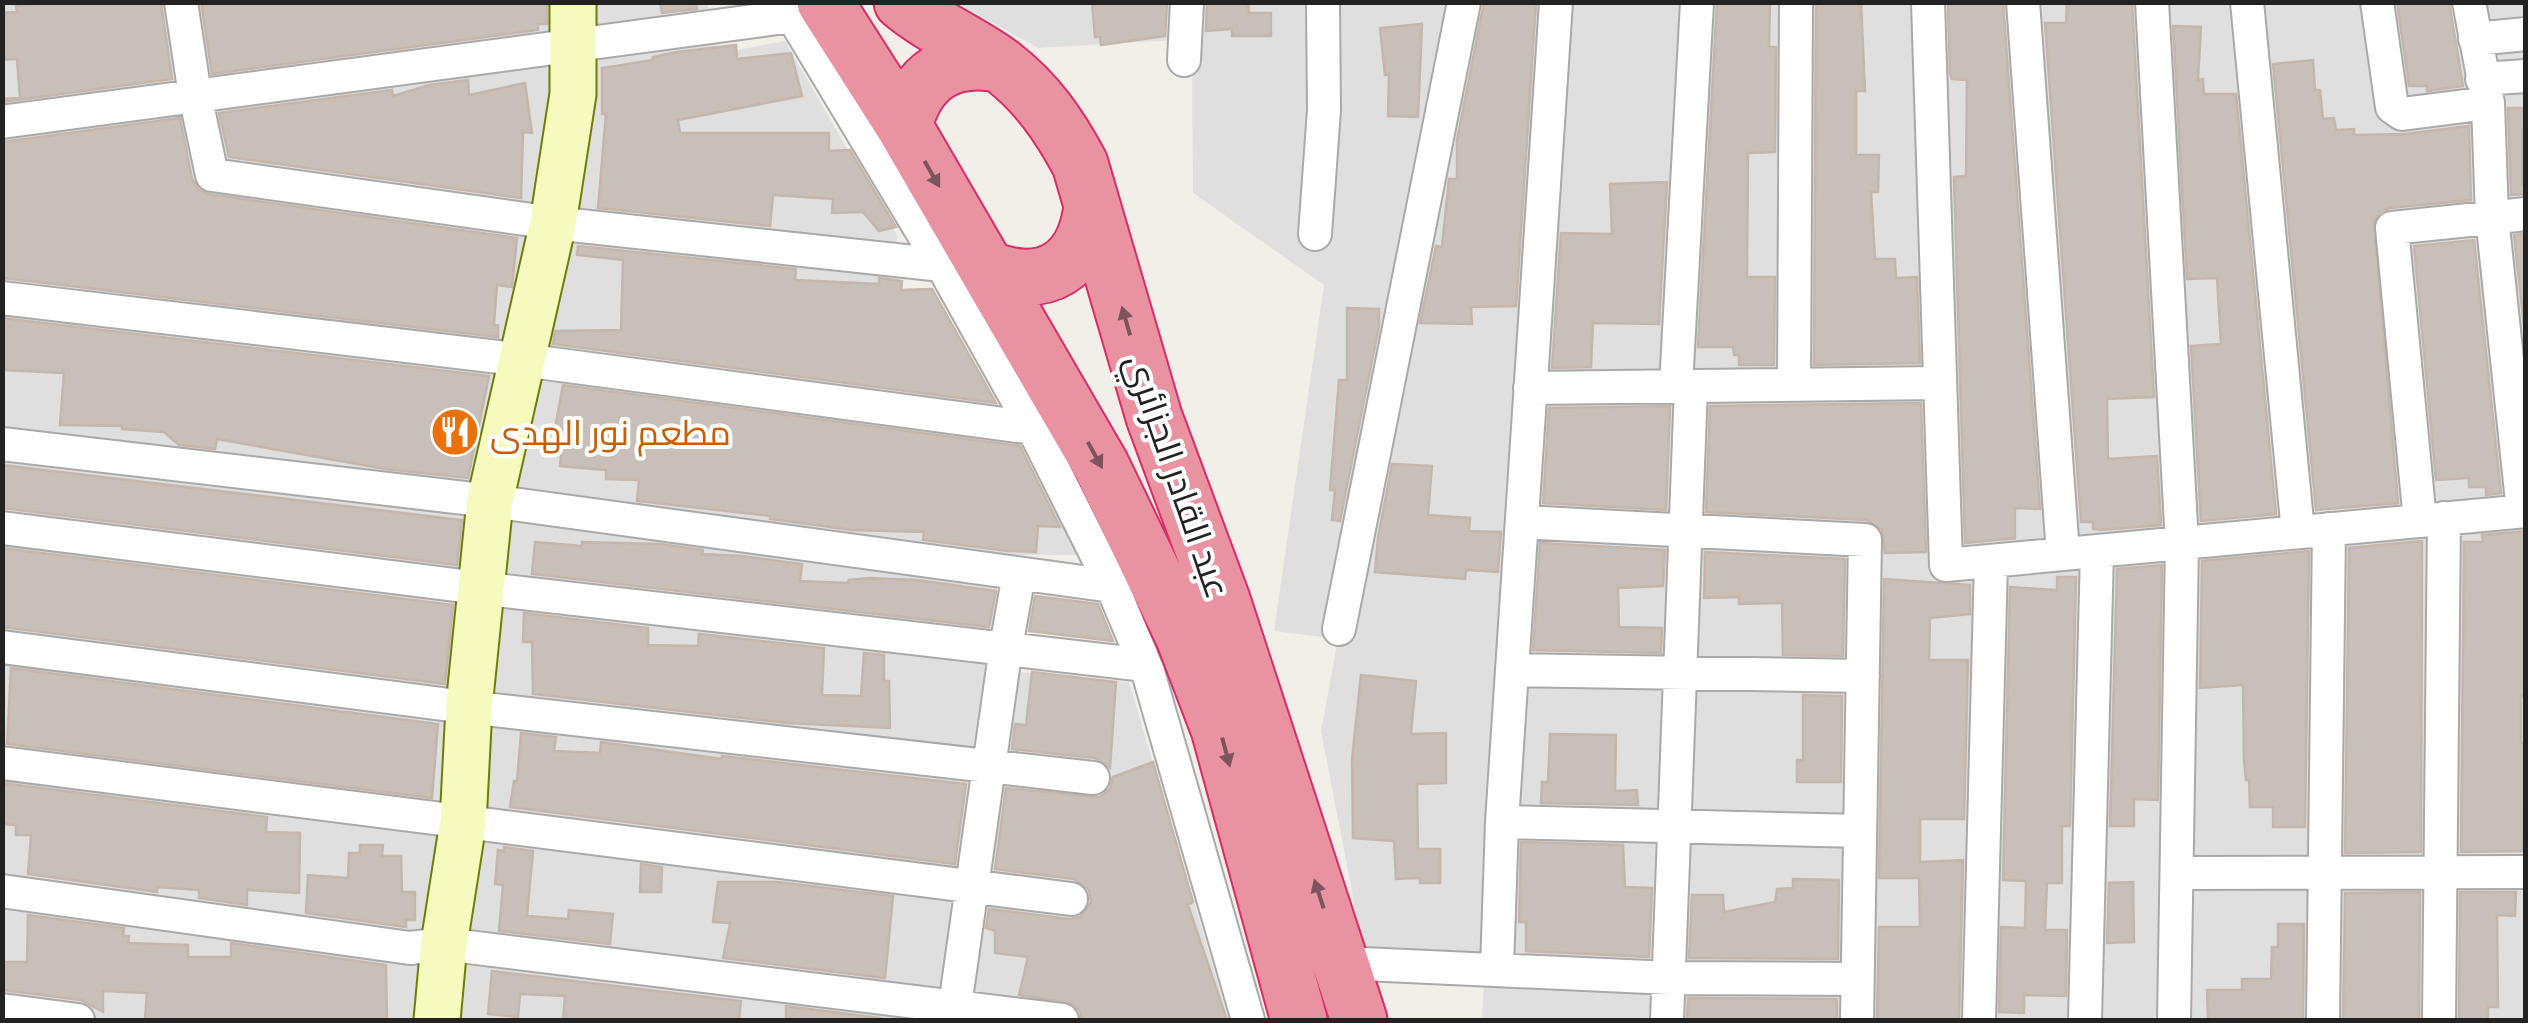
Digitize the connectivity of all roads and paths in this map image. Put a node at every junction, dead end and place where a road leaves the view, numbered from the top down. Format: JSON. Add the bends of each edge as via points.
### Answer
{"nodes":[{"id":1,"x":181,"y":2,"type":"edge"},
{"id":2,"x":902,"y":2,"type":"edge"},
{"id":3,"x":1187,"y":2,"type":"edge"},
{"id":4,"x":1324,"y":2,"type":"edge"},
{"id":5,"x":1464,"y":2,"type":"edge"},
{"id":6,"x":1556,"y":2,"type":"edge"},
{"id":7,"x":1697,"y":2,"type":"edge"},
{"id":8,"x":1796,"y":2,"type":"edge"},
{"id":9,"x":1928,"y":2,"type":"edge"},
{"id":10,"x":2023,"y":2,"type":"edge"},
{"id":11,"x":2152,"y":2,"type":"edge"},
{"id":12,"x":2247,"y":2,"type":"edge"},
{"id":13,"x":2377,"y":2,"type":"edge"},
{"id":14,"x":2469,"y":2,"type":"edge"},
{"id":15,"x":800,"y":7,"type":"edge"},
{"id":16,"x":574,"y":23,"type":"edge"},
{"id":17,"x":2526,"y":34,"type":"edge"},
{"id":18,"x":2476,"y":39,"type":"junction"},
{"id":19,"x":1184,"y":60,"type":"dead end"},
{"id":20,"x":999,"y":64,"type":"junction"},
{"id":21,"x":2526,"y":76,"type":"edge"},
{"id":22,"x":2485,"y":91,"type":"junction"},
{"id":23,"x":195,"y":95,"type":"junction"},
{"id":24,"x":2,"y":122,"type":"edge"},
{"id":25,"x":904,"y":126,"type":"junction"},
{"id":26,"x":1092,"y":206,"type":"junction"},
{"id":27,"x":2526,"y":214,"type":"edge"},
{"id":28,"x":2492,"y":218,"type":"junction"},
{"id":29,"x":553,"y":223,"type":"junction"},
{"id":30,"x":1315,"y":234,"type":"dead end"},
{"id":31,"x":965,"y":267,"type":"junction"},
{"id":32,"x":2,"y":298,"type":"edge"},
{"id":33,"x":522,"y":360,"type":"junction"},
{"id":34,"x":1939,"y":382,"type":"junction"},
{"id":35,"x":1794,"y":385,"type":"junction"},
{"id":36,"x":1683,"y":386,"type":"junction"},
{"id":37,"x":1530,"y":388,"type":"junction"},
{"id":38,"x":1033,"y":428,"type":"junction"},
{"id":39,"x":2,"y":444,"type":"edge"},
{"id":40,"x":490,"y":502,"type":"junction"},
{"id":41,"x":2524,"y":511,"type":"edge"},
{"id":42,"x":2432,"y":520,"type":"junction"},
{"id":43,"x":1522,"y":522,"type":"junction"},
{"id":44,"x":2,"y":528,"type":"edge"},
{"id":45,"x":1685,"y":529,"type":"junction"},
{"id":46,"x":2314,"y":530,"type":"junction"},
{"id":47,"x":2182,"y":543,"type":"junction"},
{"id":48,"x":2097,"y":551,"type":"junction"},
{"id":49,"x":2064,"y":554,"type":"junction"},
{"id":50,"x":1991,"y":561,"type":"junction"},
{"id":51,"x":1019,"y":574,"type":"junction"},
{"id":52,"x":1112,"y":586,"type":"junction"},
{"id":53,"x":479,"y":588,"type":"junction"},
{"id":54,"x":1339,"y":630,"type":"dead end"},
{"id":55,"x":2,"y":647,"type":"edge"},
{"id":56,"x":1006,"y":647,"type":"junction"},
{"id":57,"x":1145,"y":665,"type":"junction"},
{"id":58,"x":1512,"y":670,"type":"junction"},
{"id":59,"x":1679,"y":673,"type":"junction"},
{"id":60,"x":1863,"y":676,"type":"junction"},
{"id":61,"x":469,"y":707,"type":"junction"},
{"id":62,"x":2,"y":764,"type":"edge"},
{"id":63,"x":990,"y":765,"type":"junction"},
{"id":64,"x":1094,"y":778,"type":"dead end"},
{"id":65,"x":1502,"y":822,"type":"junction"},
{"id":66,"x":463,"y":824,"type":"junction"},
{"id":67,"x":1677,"y":825,"type":"junction"},
{"id":68,"x":1860,"y":831,"type":"junction"},
{"id":69,"x":2440,"y":872,"type":"junction"},
{"id":70,"x":2526,"y":872,"type":"edge"},
{"id":71,"x":2177,"y":873,"type":"junction"},
{"id":72,"x":2325,"y":873,"type":"junction"},
{"id":73,"x":973,"y":886,"type":"junction"},
{"id":74,"x":2,"y":891,"type":"edge"},
{"id":75,"x":1071,"y":898,"type":"dead end"},
{"id":76,"x":444,"y":944,"type":"junction"},
{"id":77,"x":1342,"y":963,"type":"junction"},
{"id":78,"x":1497,"y":968,"type":"junction"},
{"id":79,"x":1670,"y":978,"type":"junction"},
{"id":80,"x":1858,"y":979,"type":"junction"},
{"id":81,"x":2,"y":1010,"type":"edge"},
{"id":82,"x":954,"y":1014,"type":"edge"},
{"id":83,"x":78,"y":1020,"type":"edge"},
{"id":84,"x":436,"y":1020,"type":"edge"},
{"id":85,"x":1062,"y":1020,"type":"edge"},
{"id":86,"x":1248,"y":1020,"type":"edge"},
{"id":87,"x":1299,"y":1020,"type":"edge"},
{"id":88,"x":1358,"y":1020,"type":"edge"},
{"id":89,"x":1667,"y":1020,"type":"edge"},
{"id":90,"x":1857,"y":1020,"type":"edge"},
{"id":91,"x":1979,"y":1020,"type":"edge"},
{"id":92,"x":2085,"y":1020,"type":"edge"},
{"id":93,"x":2174,"y":1020,"type":"edge"},
{"id":94,"x":2323,"y":1020,"type":"edge"},
{"id":95,"x":2439,"y":1020,"type":"edge"}],
"edges":[{"from":1,"to":23,"type":"street"},
{"from":2,"to":20,"type":"highway","name":"عبد القادر الجزائري"},
{"from":3,"to":19,"type":"street"},
{"from":4,"to":30,"type":"street"},
{"from":5,"to":54,"type":"street"},
{"from":6,"to":37,"type":"street"},
{"from":7,"to":36,"type":"street"},
{"from":8,"to":35,"type":"street"},
{"from":9,"to":34,"type":"street"},
{"from":10,"to":49,"type":"street"},
{"from":11,"to":47,"type":"street"},
{"from":12,"to":46,"type":"street"},
{"from":13,"to":22,"type":"street","via":[[2392,107],[2402,114]]},
{"from":14,"to":18,"type":"street"},
{"from":15,"to":16,"type":"street"},
{"from":15,"to":25,"type":"highway","name":"عبد القادر الجزائري"},
{"from":15,"to":31,"type":"street"},
{"from":16,"to":23,"type":"street"},
{"from":16,"to":29,"type":"street","via":[[573,94]]},
{"from":17,"to":18,"type":"street"},
{"from":18,"to":22,"type":"street"},
{"from":20,"to":25,"type":"highway","via":[[978,60],[937,72],[909,105]]},
{"from":20,"to":26,"type":"highway","name":"عبد القادر الجزائري","via":[[1060,126]]},
{"from":21,"to":22,"type":"street"},
{"from":22,"to":28,"type":"street"},
{"from":23,"to":24,"type":"street"},
{"from":23,"to":29,"type":"street","via":[[212,175]]},
{"from":25,"to":31,"type":"highway","name":"عبد القادر الجزائري","one_way":true},
{"from":26,"to":31,"type":"highway","via":[[1078,252],[1059,269],[1011,278]]},
{"from":77,"to":26,"type":"highway","name":"عبد القادر الجزائري","one_way":true,"via":[[1154,417]]},
{"from":27,"to":28,"type":"street"},
{"from":28,"to":41,"type":"street"},
{"from":28,"to":42,"type":"street","via":[[2392,228]]},
{"from":29,"to":31,"type":"street"},
{"from":29,"to":33,"type":"street"},
{"from":31,"to":38,"type":"street"},
{"from":31,"to":87,"type":"highway","name":"عبد القادر الجزائري","one_way":true,"via":[[1101,465],[1183,635],[1220,729]]},
{"from":32,"to":33,"type":"street"},
{"from":33,"to":38,"type":"street"},
{"from":33,"to":40,"type":"street"},
{"from":34,"to":35,"type":"street"},
{"from":34,"to":50,"type":"street","via":[[1946,565]]},
{"from":35,"to":36,"type":"street"},
{"from":36,"to":37,"type":"street"},
{"from":36,"to":45,"type":"street"},
{"from":37,"to":43,"type":"street"},
{"from":38,"to":52,"type":"street"},
{"from":39,"to":40,"type":"street"},
{"from":40,"to":51,"type":"street"},
{"from":40,"to":53,"type":"street"},
{"from":41,"to":42,"type":"street"},
{"from":42,"to":46,"type":"street"},
{"from":42,"to":69,"type":"street"},
{"from":43,"to":45,"type":"street"},
{"from":43,"to":58,"type":"street"},
{"from":44,"to":53,"type":"street"},
{"from":45,"to":59,"type":"street"},
{"from":45,"to":60,"type":"street","via":[[1865,540]]},
{"from":46,"to":47,"type":"street"},
{"from":46,"to":72,"type":"street"},
{"from":47,"to":48,"type":"street"},
{"from":47,"to":71,"type":"street"},
{"from":48,"to":49,"type":"street"},
{"from":48,"to":92,"type":"street"},
{"from":49,"to":50,"type":"street"},
{"from":50,"to":91,"type":"street"},
{"from":51,"to":52,"type":"street"},
{"from":51,"to":56,"type":"street"},
{"from":52,"to":57,"type":"street"},
{"from":53,"to":56,"type":"street"},
{"from":53,"to":61,"type":"street"},
{"from":55,"to":61,"type":"street"},
{"from":56,"to":57,"type":"street"},
{"from":56,"to":63,"type":"street"},
{"from":57,"to":86,"type":"street"},
{"from":58,"to":59,"type":"street"},
{"from":58,"to":65,"type":"street"},
{"from":59,"to":60,"type":"street"},
{"from":59,"to":67,"type":"street"},
{"from":60,"to":68,"type":"street"},
{"from":61,"to":63,"type":"street"},
{"from":61,"to":66,"type":"street"},
{"from":62,"to":66,"type":"street"},
{"from":63,"to":64,"type":"street"},
{"from":63,"to":73,"type":"street"},
{"from":65,"to":67,"type":"street"},
{"from":65,"to":78,"type":"street"},
{"from":66,"to":73,"type":"street"},
{"from":66,"to":76,"type":"street"},
{"from":67,"to":68,"type":"street"},
{"from":67,"to":79,"type":"street"},
{"from":68,"to":80,"type":"street"},
{"from":69,"to":70,"type":"street"},
{"from":69,"to":72,"type":"street"},
{"from":69,"to":95,"type":"street"},
{"from":71,"to":72,"type":"street"},
{"from":71,"to":93,"type":"street"},
{"from":72,"to":94,"type":"street"},
{"from":73,"to":75,"type":"street"},
{"from":73,"to":82,"type":"street"},
{"from":74,"to":76,"type":"street","via":[[410,948]]},
{"from":76,"to":82,"type":"street"},
{"from":76,"to":84,"type":"street"},
{"from":77,"to":78,"type":"street"},
{"from":77,"to":88,"type":"highway","name":"عبد القادر الجزائري"},
{"from":78,"to":79,"type":"street"},
{"from":79,"to":80,"type":"street"},
{"from":79,"to":89,"type":"street"},
{"from":80,"to":90,"type":"street"},
{"from":81,"to":83,"type":"street"},
{"from":82,"to":85,"type":"street"}]}
